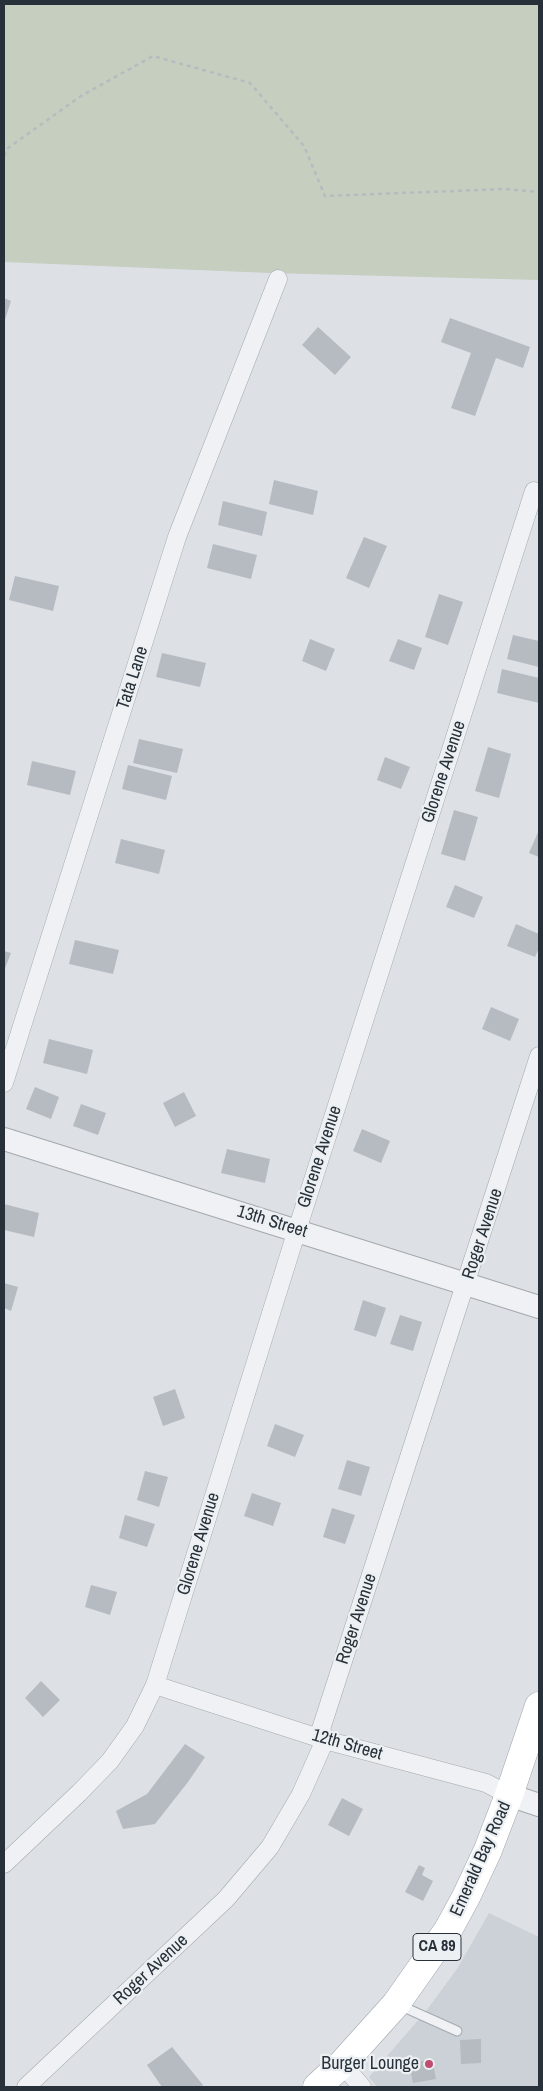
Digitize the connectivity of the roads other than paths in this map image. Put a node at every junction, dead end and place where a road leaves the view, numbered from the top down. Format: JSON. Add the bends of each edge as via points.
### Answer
{"nodes":[{"id":1,"x":278,"y":279,"type":"dead end"},
{"id":2,"x":537,"y":492,"type":"edge"},
{"id":3,"x":539,"y":1056,"type":"edge"},
{"id":4,"x":4,"y":1083,"type":"edge"},
{"id":5,"x":4,"y":1139,"type":"edge"},
{"id":6,"x":297,"y":1230,"type":"junction"},
{"id":7,"x":467,"y":1283,"type":"junction"},
{"id":8,"x":539,"y":1307,"type":"edge"},
{"id":9,"x":155,"y":1685,"type":"junction"},
{"id":10,"x":539,"y":1706,"type":"edge"},
{"id":11,"x":325,"y":1740,"type":"junction"},
{"id":12,"x":510,"y":1795,"type":"junction"},
{"id":13,"x":539,"y":1805,"type":"edge"},
{"id":14,"x":4,"y":1864,"type":"edge"},
{"id":15,"x":396,"y":2004,"type":"junction"},
{"id":16,"x":457,"y":2031,"type":"dead end"},
{"id":17,"x":342,"y":2064,"type":"junction"},
{"id":18,"x":26,"y":2087,"type":"edge"},
{"id":19,"x":317,"y":2087,"type":"edge"},
{"id":20,"x":362,"y":2087,"type":"edge"}],
"edges":[{"from":1,"to":4,"type":"street","name":"Tata Lane","via":[[177,537]]},
{"from":2,"to":6,"type":"street","name":"Glorene Avenue"},
{"from":3,"to":7,"type":"street","name":"Roger Avenue"},
{"from":5,"to":6,"type":"street","name":"13th Street"},
{"from":6,"to":7,"type":"street","name":"13th Street"},
{"from":6,"to":9,"type":"street","name":"Glorene Avenue"},
{"from":7,"to":8,"type":"street","name":"13th Street"},
{"from":7,"to":11,"type":"street","name":"Roger Avenue","via":[[321,1729]]},
{"from":9,"to":11,"type":"street","name":"12th Street"},
{"from":9,"to":14,"type":"street","name":"Glorene Avenue","via":[[136,1726],[110,1761]]},
{"from":10,"to":12,"type":"main road","name":"Emerald Bay Road","number":"CA 89"},
{"from":11,"to":12,"type":"street","name":"12th Street","via":[[486,1783]]},
{"from":11,"to":18,"type":"street","name":"Roger Avenue","via":[[301,1794],[270,1847],[226,1899]]},
{"from":12,"to":13,"type":"street","name":"12th Street"},
{"from":12,"to":15,"type":"main road","name":"Emerald Bay Road","number":"CA 89","via":[[462,1906],[423,1969]]},
{"from":15,"to":16,"type":"lane"},
{"from":15,"to":17,"type":"main road","name":"Emerald Bay Road","number":"CA 89"},
{"from":17,"to":19,"type":"main road","name":"Emerald Bay Road","number":"CA 89"},
{"from":17,"to":20,"type":"street"}]}
